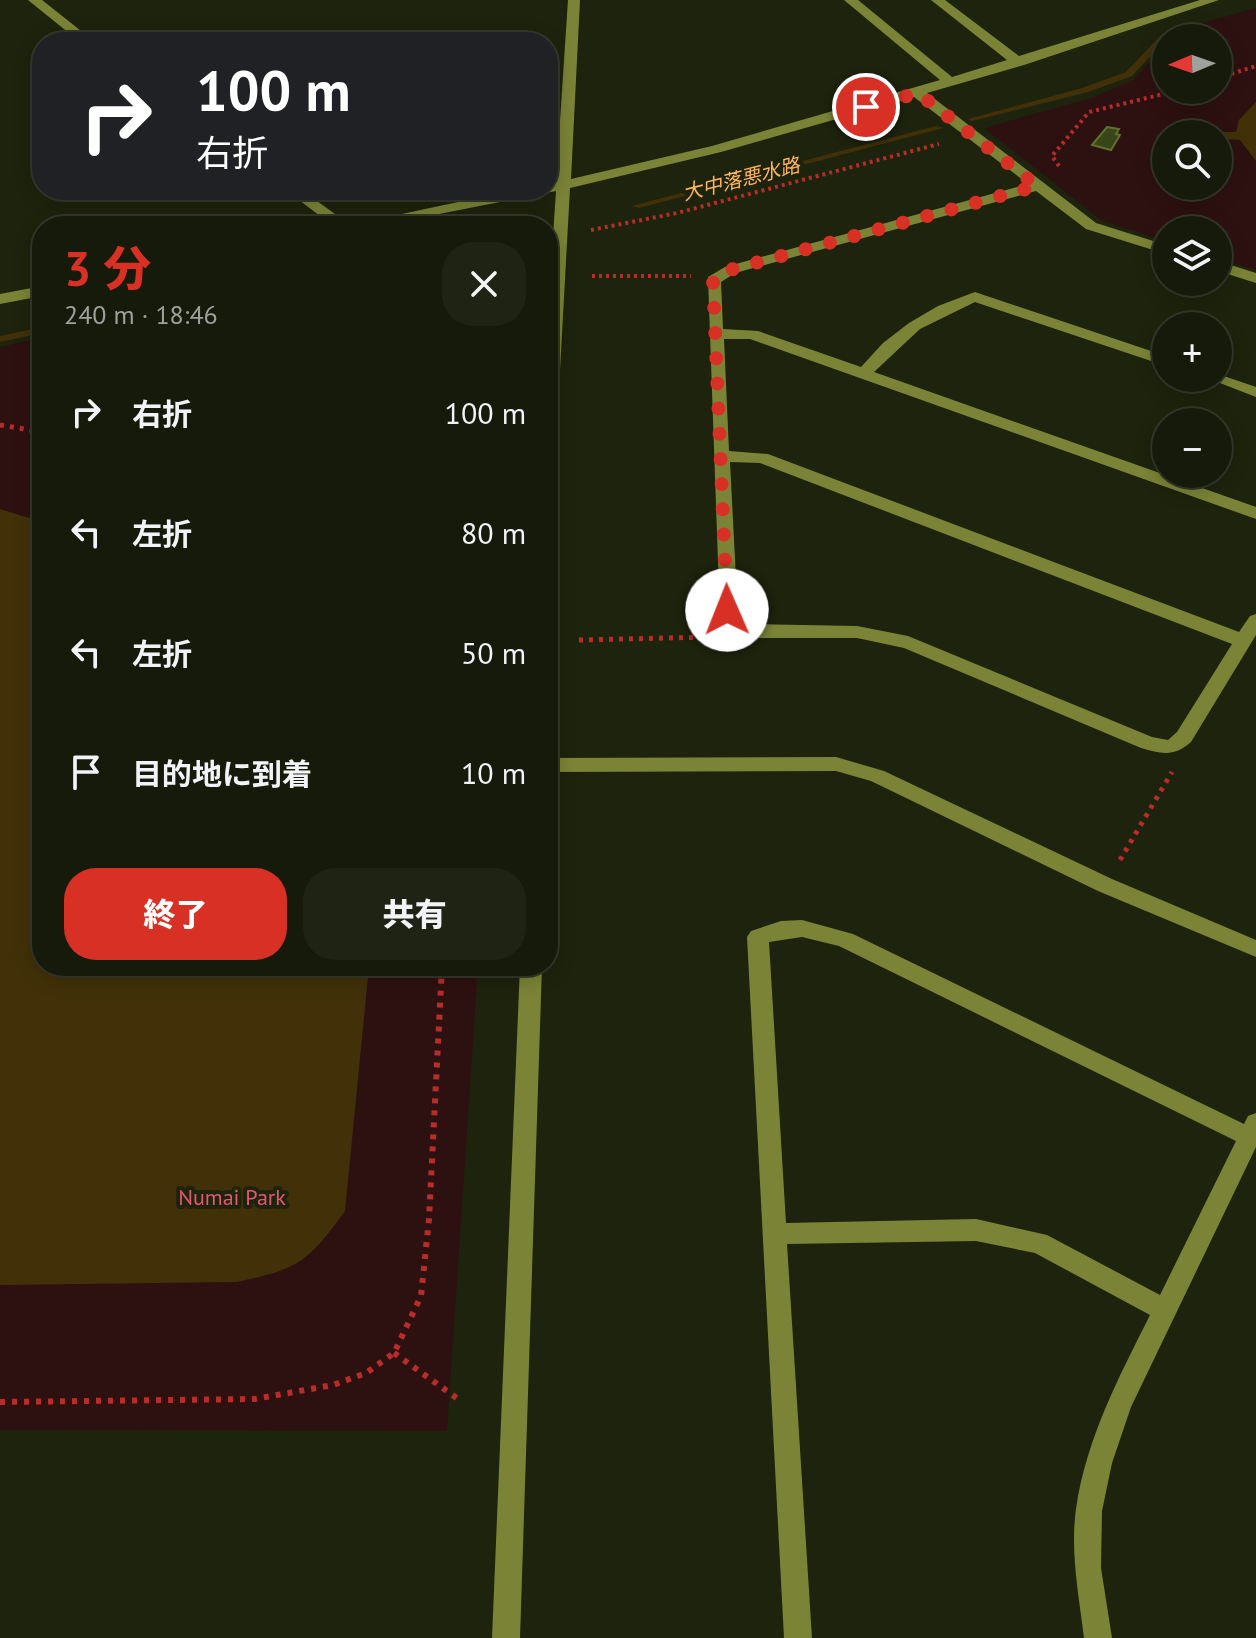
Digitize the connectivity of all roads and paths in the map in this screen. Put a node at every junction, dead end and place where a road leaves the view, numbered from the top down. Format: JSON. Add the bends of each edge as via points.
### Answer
{"nodes":[{"id":1,"x":34,"y":0,"type":"edge"},
{"id":2,"x":574,"y":0,"type":"edge"},
{"id":3,"x":850,"y":0,"type":"edge"},
{"id":4,"x":937,"y":0,"type":"edge"},
{"id":5,"x":1213,"y":0,"type":"edge"},
{"id":6,"x":75,"y":32,"type":"edge"},
{"id":7,"x":1019,"y":62,"type":"junction"},
{"id":8,"x":1256,"y":66,"type":"edge"},
{"id":9,"x":1232,"y":74,"type":"edge"},
{"id":10,"x":952,"y":83,"type":"junction"},
{"id":11,"x":918,"y":93,"type":"junction"},
{"id":12,"x":1152,"y":97,"type":"edge"},
{"id":13,"x":972,"y":135,"type":"junction"},
{"id":14,"x":558,"y":157,"type":"edge"},
{"id":15,"x":1062,"y":172,"type":"dead end"},
{"id":16,"x":558,"y":185,"type":"edge"},
{"id":17,"x":1037,"y":186,"type":"junction"},
{"id":18,"x":307,"y":200,"type":"edge"},
{"id":19,"x":487,"y":200,"type":"edge"},
{"id":20,"x":329,"y":216,"type":"edge"},
{"id":21,"x":406,"y":216,"type":"edge"},
{"id":22,"x":591,"y":230,"type":"dead end"},
{"id":23,"x":1152,"y":246,"type":"edge"},
{"id":24,"x":1232,"y":270,"type":"edge"},
{"id":25,"x":592,"y":276,"type":"dead end"},
{"id":26,"x":1256,"y":278,"type":"edge"},
{"id":27,"x":713,"y":280,"type":"junction"},
{"id":28,"x":32,"y":293,"type":"edge"},
{"id":29,"x":0,"y":299,"type":"edge"},
{"id":30,"x":717,"y":334,"type":"junction"},
{"id":31,"x":1152,"y":356,"type":"edge"},
{"id":32,"x":865,"y":372,"type":"junction"},
{"id":33,"x":1232,"y":384,"type":"edge"},
{"id":34,"x":1256,"y":392,"type":"edge"},
{"id":35,"x":0,"y":425,"type":"edge"},
{"id":36,"x":32,"y":430,"type":"edge"},
{"id":37,"x":723,"y":456,"type":"junction"},
{"id":38,"x":1256,"y":513,"type":"edge"},
{"id":39,"x":1256,"y":620,"type":"edge"},
{"id":40,"x":738,"y":628,"type":"junction"},
{"id":41,"x":579,"y":640,"type":"dead end"},
{"id":42,"x":1243,"y":641,"type":"junction"},
{"id":43,"x":1172,"y":748,"type":"junction"},
{"id":44,"x":558,"y":765,"type":"edge"},
{"id":45,"x":1105,"y":885,"type":"junction"},
{"id":46,"x":1256,"y":949,"type":"edge"},
{"id":47,"x":441,"y":976,"type":"edge"},
{"id":48,"x":531,"y":976,"type":"edge"},
{"id":49,"x":1253,"y":1130,"type":"edge"},
{"id":50,"x":774,"y":1234,"type":"junction"},
{"id":51,"x":1165,"y":1310,"type":"junction"},
{"id":52,"x":394,"y":1353,"type":"junction"},
{"id":53,"x":458,"y":1399,"type":"dead end"},
{"id":54,"x":0,"y":1402,"type":"edge"},
{"id":55,"x":506,"y":1638,"type":"edge"},
{"id":56,"x":798,"y":1638,"type":"edge"},
{"id":57,"x":1098,"y":1638,"type":"edge"}],
"edges":[{"from":1,"to":6,"type":"street"},
{"from":2,"to":14,"type":"street"},
{"from":3,"to":10,"type":"street"},
{"from":4,"to":7,"type":"street"},
{"from":5,"to":7,"type":"street"},
{"from":7,"to":10,"type":"street"},
{"from":8,"to":9,"type":"path"},
{"from":10,"to":11,"type":"street"},
{"from":11,"to":13,"type":"street"},
{"from":11,"to":16,"type":"street"},
{"from":12,"to":15,"type":"path","via":[[1089,112],[1052,156]]},
{"from":13,"to":17,"type":"street"},
{"from":13,"to":22,"type":"path","via":[[766,191]]},
{"from":17,"to":23,"type":"street","via":[[1091,226]]},
{"from":17,"to":27,"type":"street","via":[[730,270]]},
{"from":18,"to":20,"type":"street"},
{"from":19,"to":21,"type":"street"},
{"from":24,"to":26,"type":"street"},
{"from":25,"to":27,"type":"path"},
{"from":27,"to":30,"type":"street"},
{"from":28,"to":29,"type":"street"},
{"from":30,"to":32,"type":"street","via":[[752,334]]},
{"from":30,"to":37,"type":"street"},
{"from":31,"to":32,"type":"street","via":[[975,297],[906,329]]},
{"from":32,"to":38,"type":"street"},
{"from":33,"to":34,"type":"street"},
{"from":35,"to":36,"type":"path"},
{"from":37,"to":40,"type":"street","via":[[727,610]]},
{"from":37,"to":42,"type":"street","via":[[762,458]]},
{"from":39,"to":42,"type":"street"},
{"from":40,"to":41,"type":"path","via":[[713,637]]},
{"from":40,"to":43,"type":"street","via":[[857,632],[908,642],[1148,743]]},
{"from":42,"to":43,"type":"street"},
{"from":43,"to":45,"type":"path","via":[[1175,768]]},
{"from":44,"to":45,"type":"street","via":[[836,764],[877,776]]},
{"from":45,"to":46,"type":"street"},
{"from":47,"to":52,"type":"path","via":[[421,1296]]},
{"from":48,"to":55,"type":"street"},
{"from":49,"to":50,"type":"street","via":[[846,940],[810,929],[779,928],[758,937]]},
{"from":49,"to":51,"type":"street"},
{"from":50,"to":51,"type":"street","via":[[976,1230],[1039,1243]]},
{"from":50,"to":56,"type":"street"},
{"from":51,"to":57,"type":"street","via":[[1119,1404],[1089,1511],[1088,1568]]},
{"from":52,"to":53,"type":"path"},
{"from":52,"to":54,"type":"path","via":[[366,1373],[333,1385],[255,1399]]}]}
